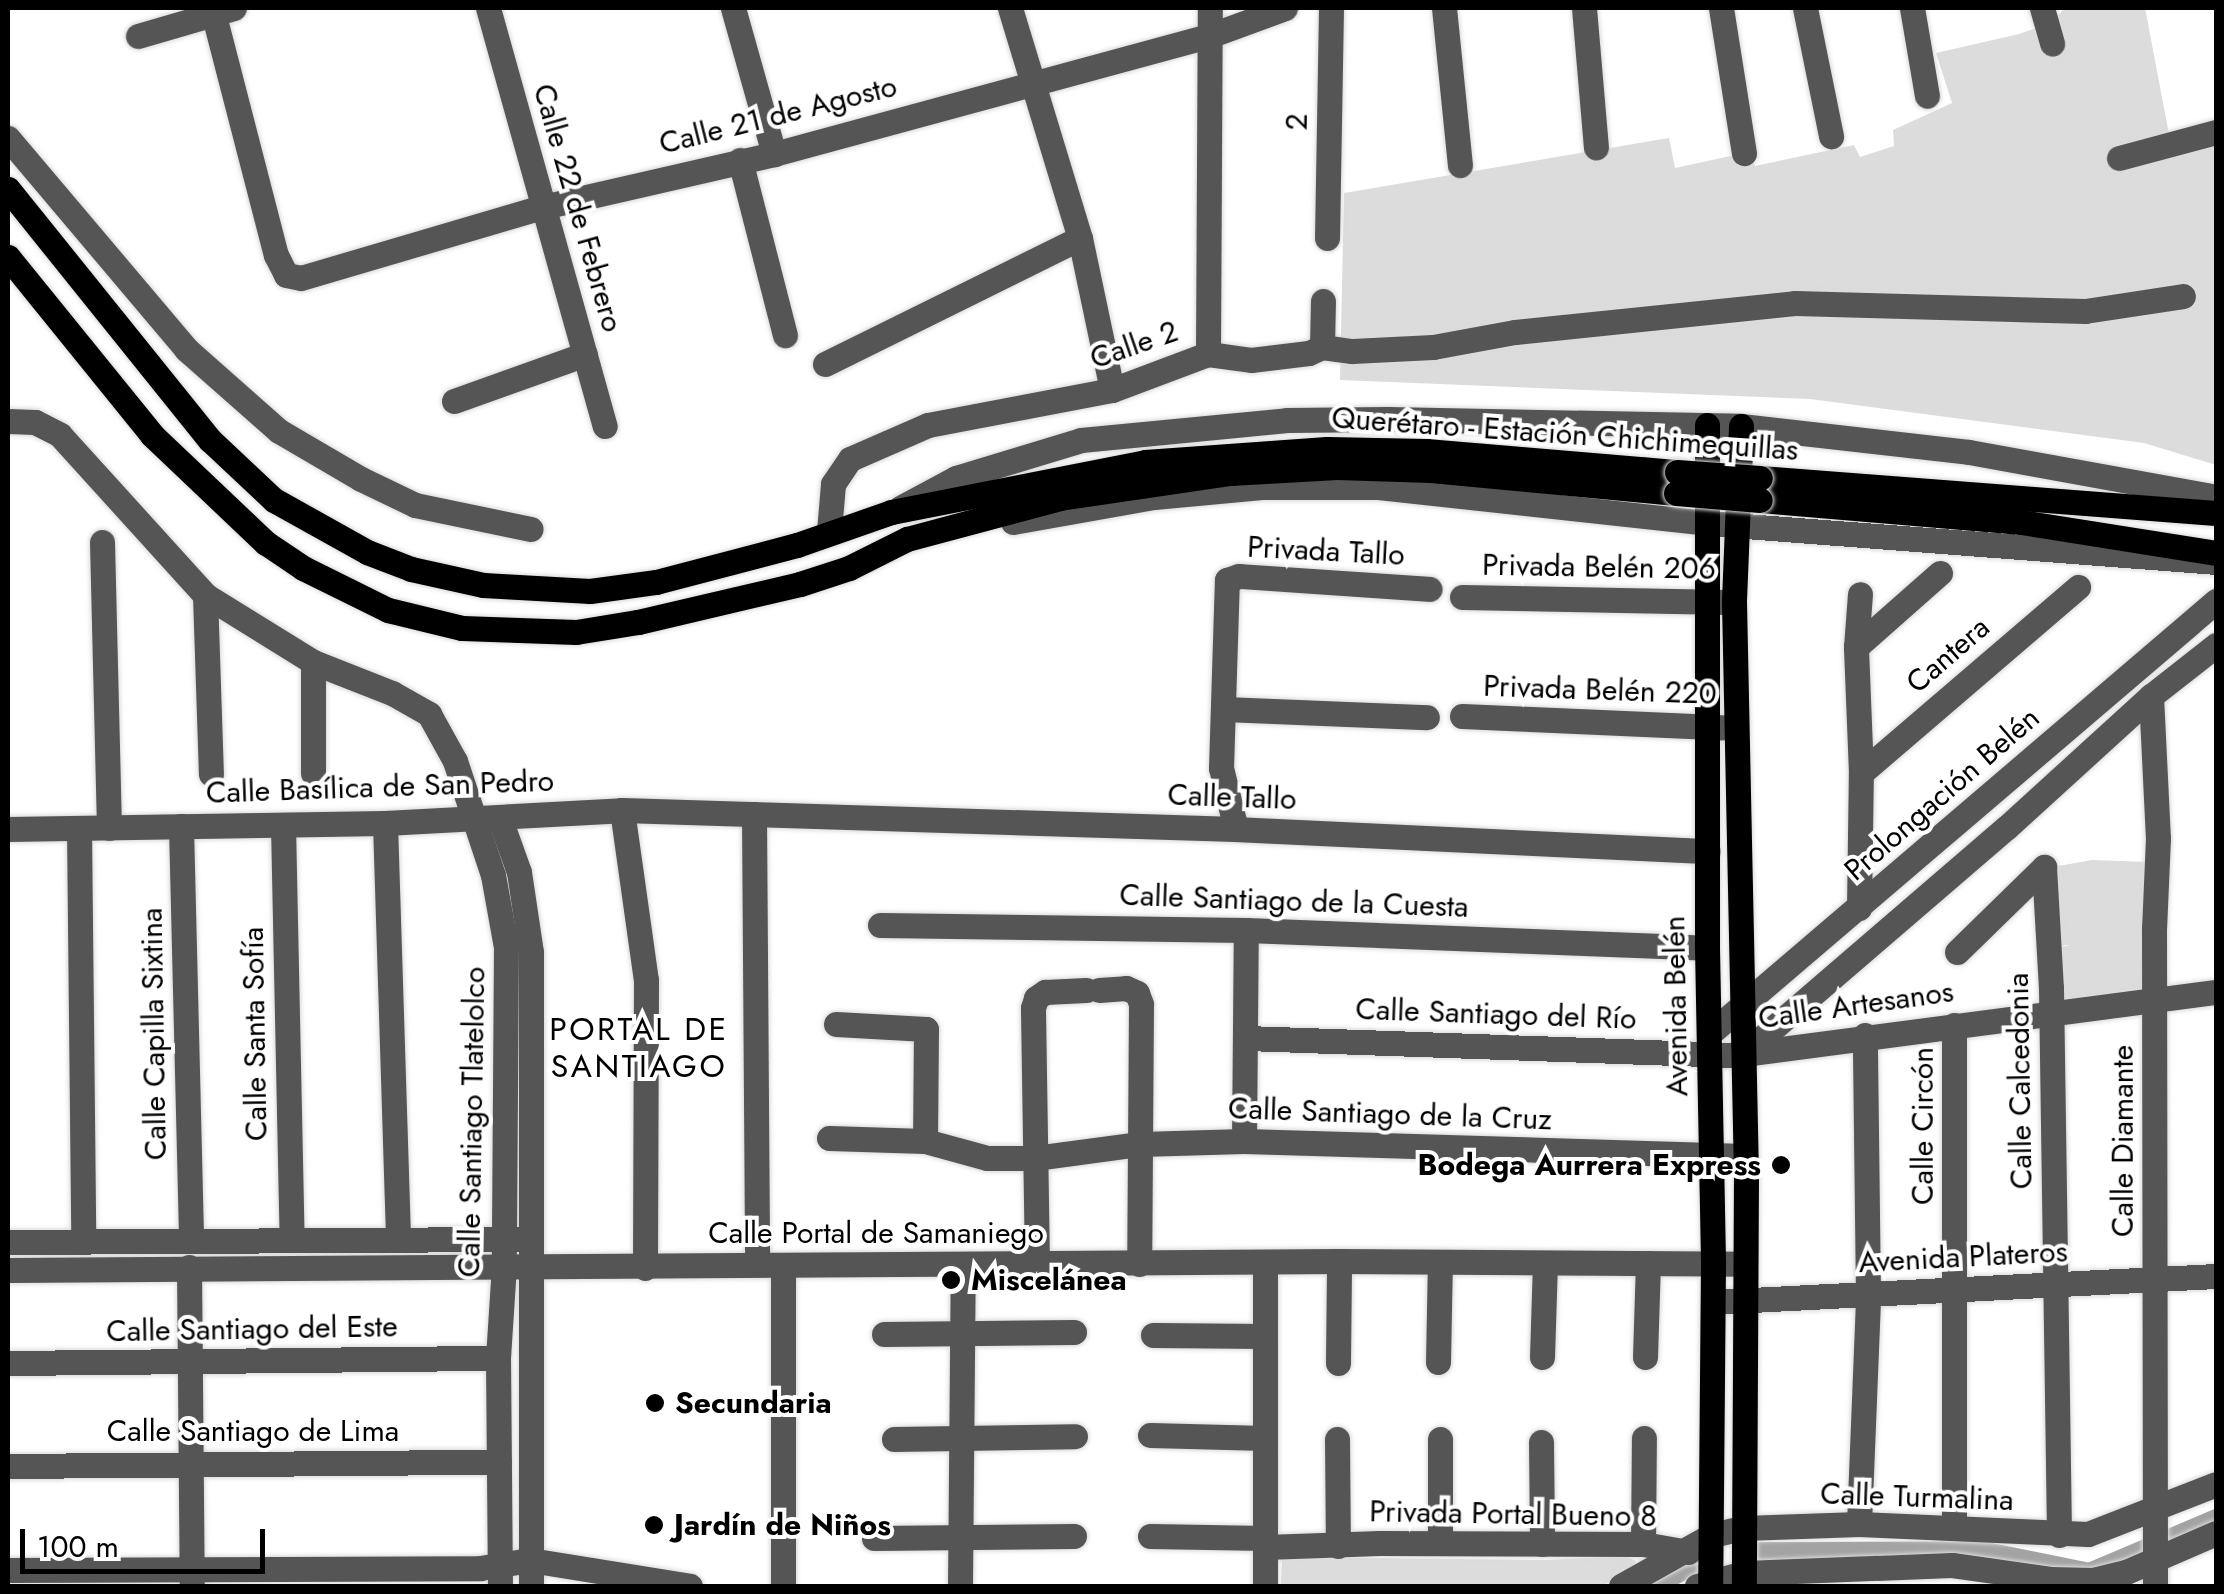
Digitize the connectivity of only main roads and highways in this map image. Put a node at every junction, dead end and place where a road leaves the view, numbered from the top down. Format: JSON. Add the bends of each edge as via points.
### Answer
{"nodes":[{"id":1,"x":8,"y":188,"type":"edge"},
{"id":2,"x":8,"y":257,"type":"edge"},
{"id":3,"x":1708,"y":425,"type":"road end"},
{"id":4,"x":1741,"y":426,"type":"road end"},
{"id":5,"x":1676,"y":483,"type":"junction"},
{"id":6,"x":1760,"y":489,"type":"junction"},
{"id":7,"x":2216,"y":513,"type":"edge"},
{"id":8,"x":2216,"y":553,"type":"edge"},
{"id":9,"x":1721,"y":728,"type":"junction"},
{"id":10,"x":1744,"y":1580,"type":"edge"},
{"id":11,"x":1706,"y":1584,"type":"edge"}],
"edges":[{"from":1,"to":5,"type":"main road","name":"Querétaro - Estación Chichimequillas","via":[[210,440],[274,500],[367,552],[483,585],[590,591],[712,569],[891,512],[1144,462],[1228,454],[1426,451]]},
{"from":2,"to":5,"type":"main road","name":"Querétaro - Estación Chichimequillas","via":[[192,478],[266,543],[388,610],[477,630],[576,632],[725,604],[849,568],[907,540],[1140,484],[1337,467]]},
{"from":3,"to":9,"type":"main road","name":"Avenida Belén","via":[[1706,602]]},
{"from":4,"to":9,"type":"main road","name":"Avenida Belén"},
{"from":5,"to":6,"type":"main road","name":"Querétaro - Estación Chichimequillas","bridge":true},
{"from":6,"to":7,"type":"main road","name":"Querétaro - Estación Chichimequillas"},
{"from":6,"to":8,"type":"main road","name":"Querétaro - Estación Chichimequillas"},
{"from":9,"to":10,"type":"main road","name":"Avenida Belén","via":[[1744,1005]]},
{"from":9,"to":11,"type":"main road","name":"Avenida Belén","via":[[1707,852],[1713,1302]]}]}
